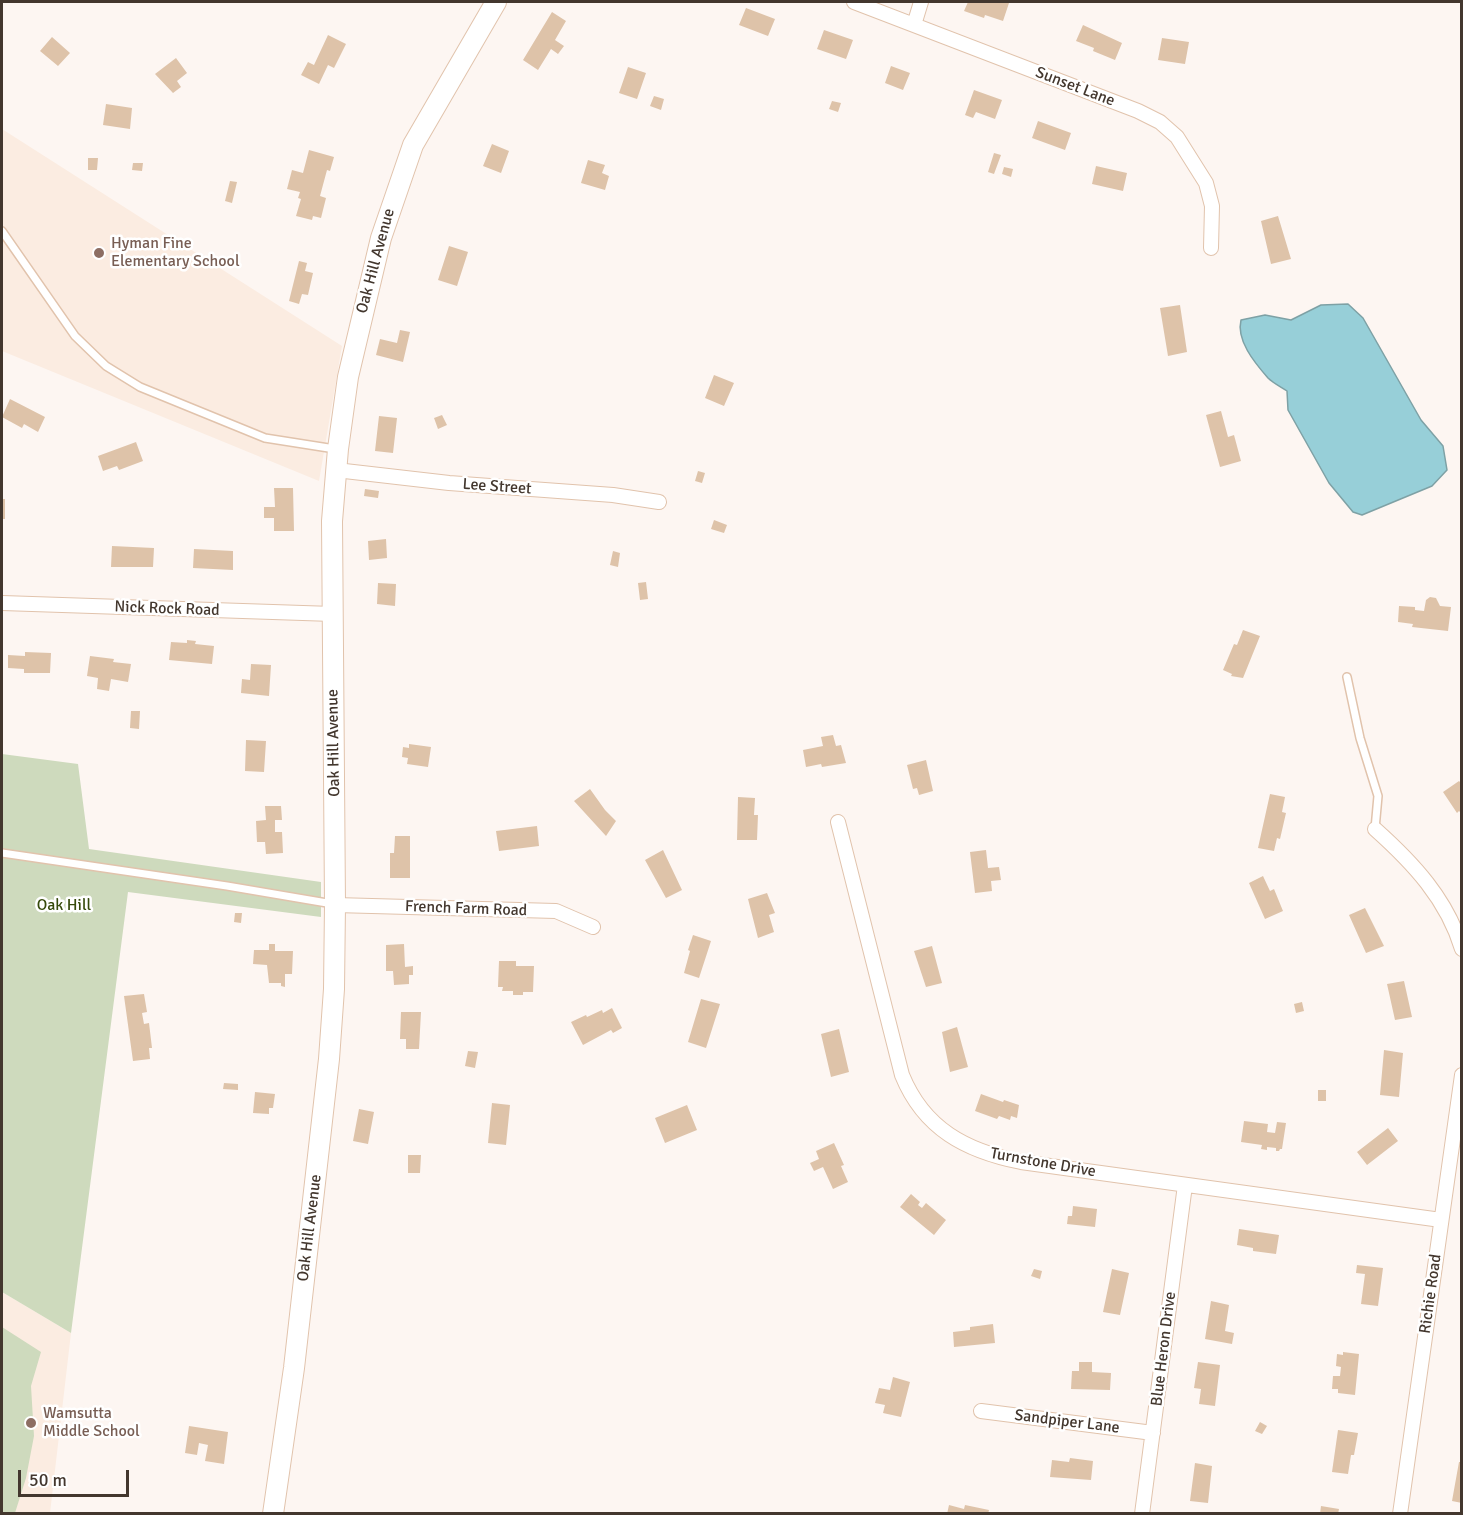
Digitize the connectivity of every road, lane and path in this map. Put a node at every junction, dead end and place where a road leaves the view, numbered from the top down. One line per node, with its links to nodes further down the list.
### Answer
1 (496, 2): 7 (main road, Oak Hill Avenue)
2 (854, 2): 4 (street, Sunset Lane)
3 (921, 2): 4 (street)
4 (914, 25): 6 (street, Sunset Lane)
5 (2, 231): 7 (lane)
6 (1211, 249)
7 (338, 450): 8 (main road, Oak Hill Avenue)
8 (336, 470): 9 (street, Lee Street); 11 (main road, Oak Hill Avenue)
9 (659, 502)
10 (2, 603): 11 (street, Nick Rock Road)
11 (333, 614): 16 (main road, Oak Hill Avenue)
12 (1347, 677): 14 (lane)
13 (838, 822): 20 (street, Turnstone Drive)
14 (1375, 829): 18 (street)
15 (2, 853): 16 (lane)
16 (335, 904): 17 (street, French Farm Road); 24 (main road, Oak Hill Avenue)
17 (593, 927)
18 (1461, 949)
19 (1461, 1075): 21 (street, Richie Road)
20 (1185, 1185): 21 (street, Turnstone Drive); 23 (street, Blue Heron Drive)
21 (1441, 1220): 26 (street, Richie Road)
22 (981, 1412): 23 (street, Sandpiper Lane)
23 (1153, 1433): 25 (street, Blue Heron Drive)
24 (273, 1514)
25 (1142, 1514)
26 (1400, 1514)

